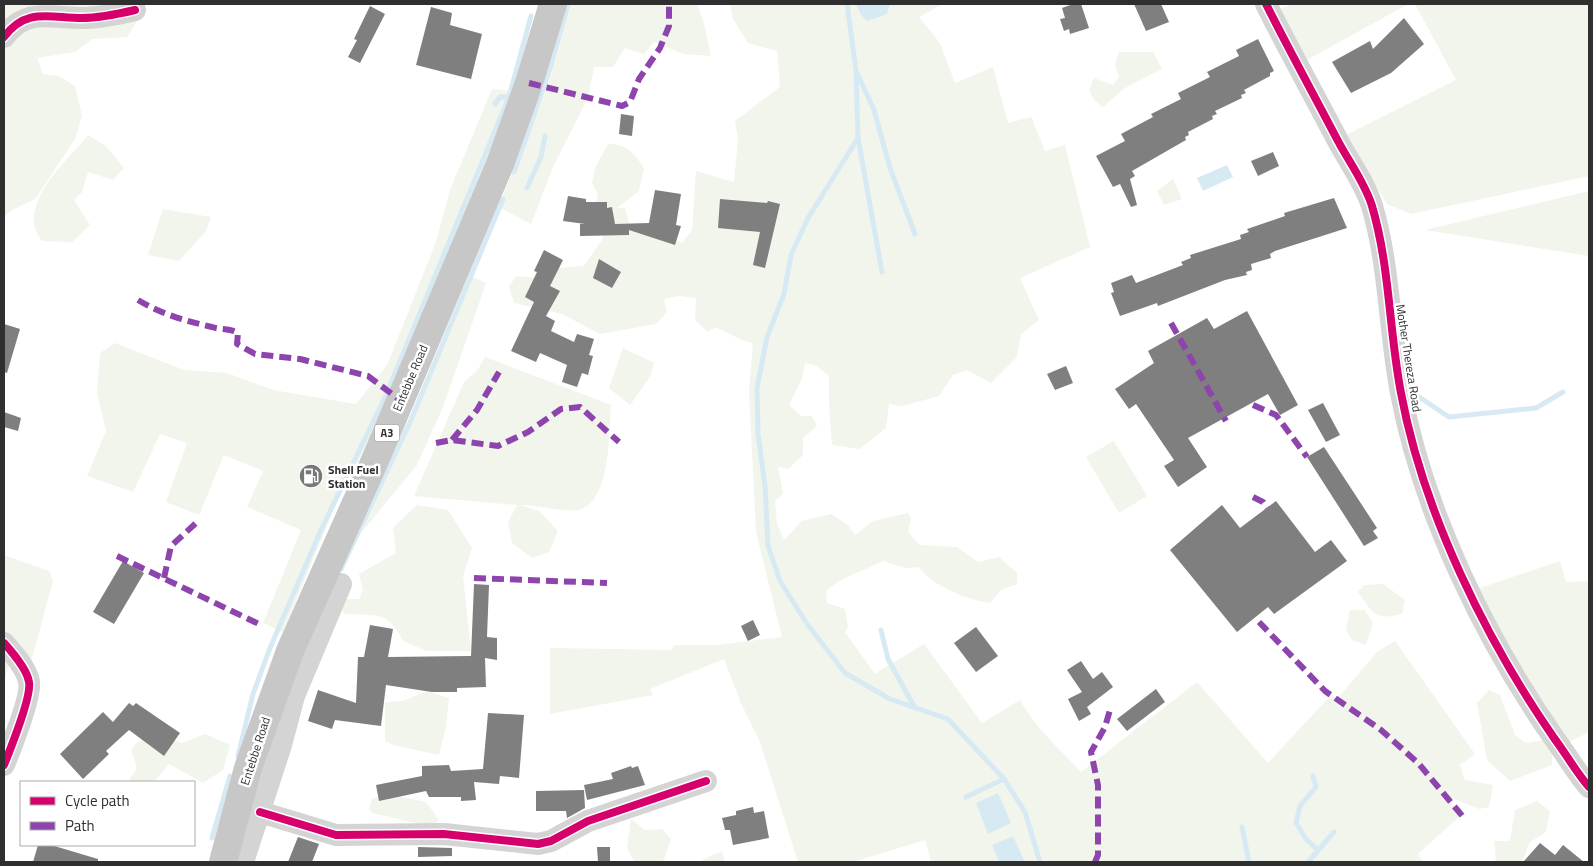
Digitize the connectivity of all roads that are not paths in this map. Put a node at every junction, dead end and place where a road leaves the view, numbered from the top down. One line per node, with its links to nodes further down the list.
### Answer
1 (553, 4): 11 (main road, Entebbe Road / A3)
2 (1266, 4): 9 (street, Mother Thereza Road)
3 (135, 10): 4 (street)
4 (4, 37)
5 (341, 584): 10 (street)
6 (4, 643): 7 (street)
7 (4, 765)
8 (706, 781): 10 (street)
9 (1589, 787)
10 (260, 812): 12 (street)
11 (223, 862)
12 (243, 862)

